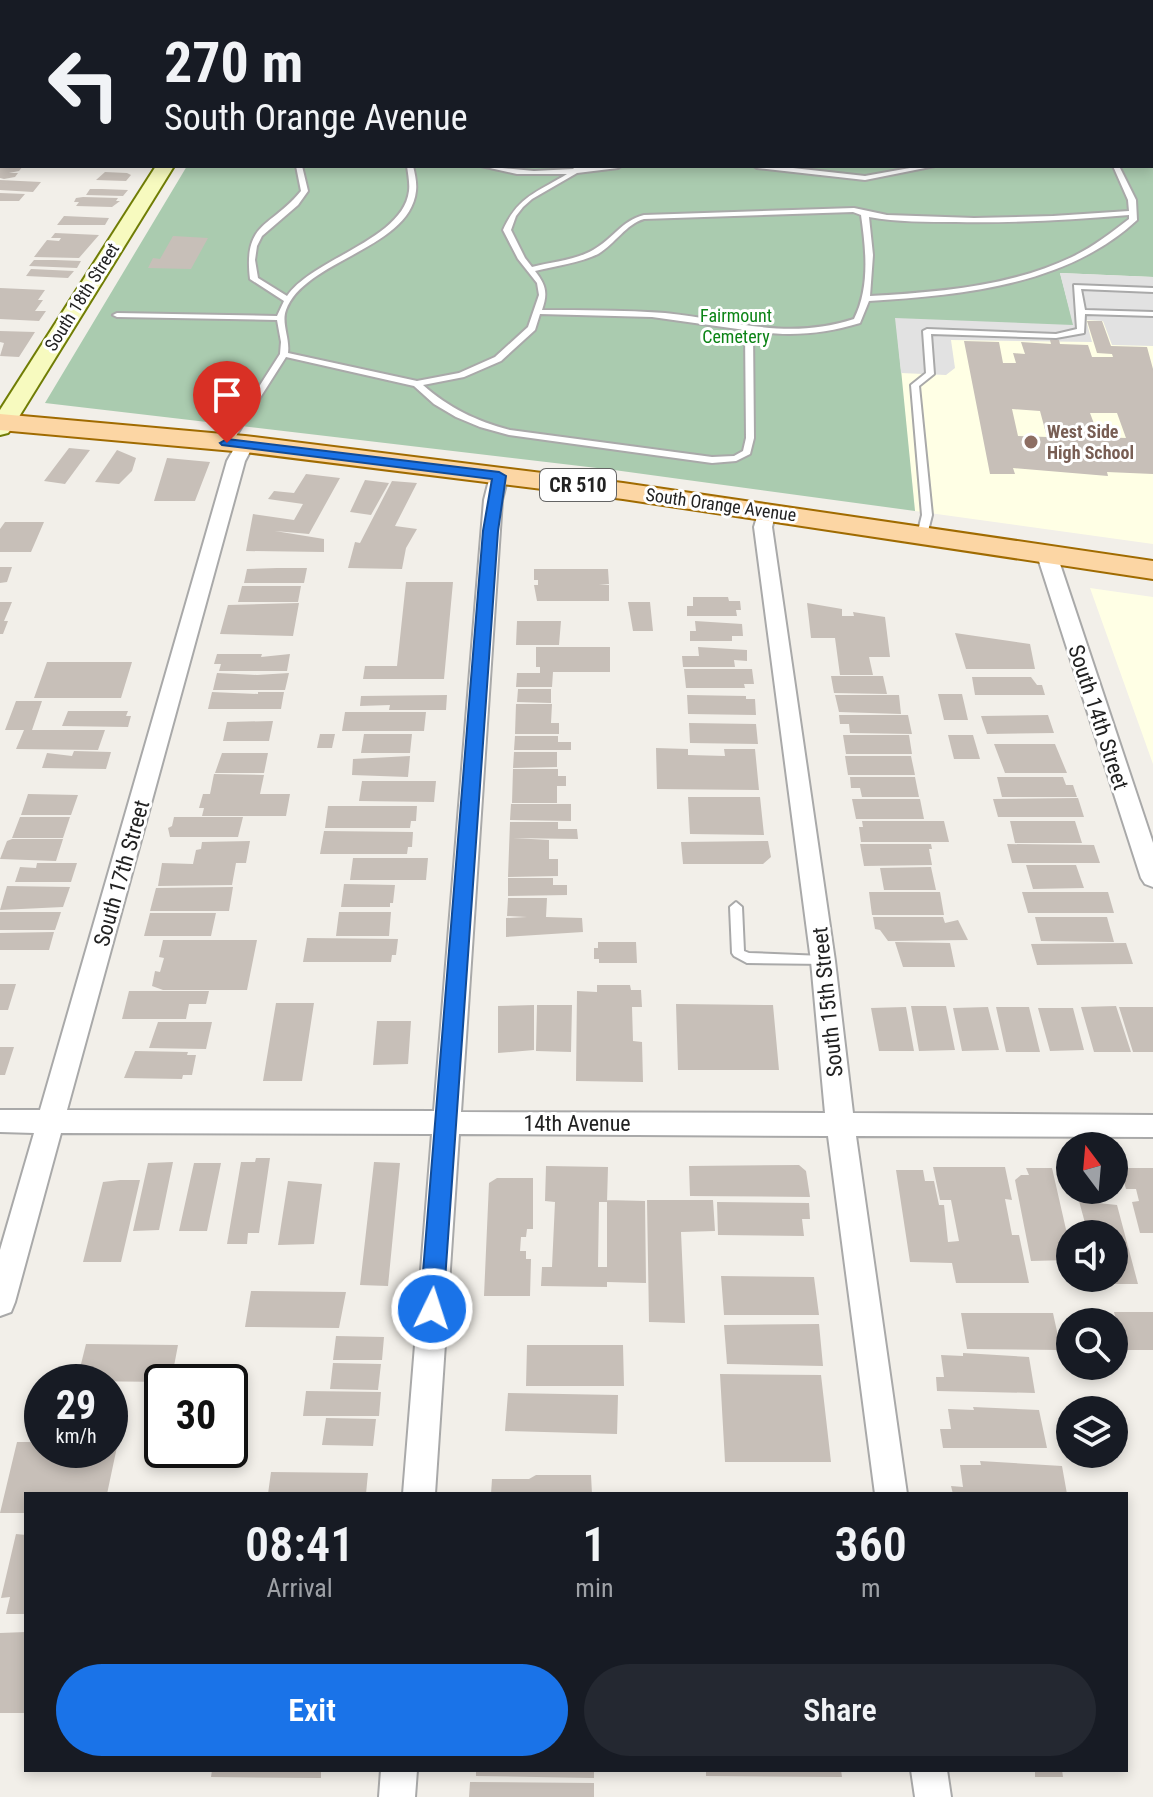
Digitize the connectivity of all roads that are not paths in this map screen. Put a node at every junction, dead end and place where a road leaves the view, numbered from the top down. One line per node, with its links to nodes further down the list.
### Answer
1 (164, 168): 25 (street, South 18th Street)
2 (299, 168): 16 (lane)
3 (410, 168): 16 (lane)
4 (496, 168): 5 (lane)
5 (578, 168): 13 (lane)
6 (774, 168): 10 (lane)
7 (837, 168): 10 (lane)
8 (919, 168): 10 (lane)
9 (1117, 168): 11 (lane)
10 (827, 174)
11 (1132, 213): 12 (lane); 15 (lane)
12 (865, 215): 13 (lane); 15 (lane)
13 (532, 269): 17 (lane)
14 (1153, 290): 18 (lane)
15 (867, 299): 22 (lane)
16 (288, 300): 21 (lane)
17 (538, 312): 22 (lane); 24 (lane)
18 (1081, 312): 19 (lane); 29 (lane)
19 (1153, 314)
20 (117, 315): 21 (lane)
21 (281, 318): 23 (lane)
22 (749, 328): 24 (lane)
23 (284, 354): 24 (lane); 26 (lane)
24 (417, 384)
25 (1, 424): 26 (main road, South Orange Avenue / CR 510)
26 (236, 444): 27 (main road, South Orange Avenue / CR 510); 36 (street, South 17th Street)
27 (499, 476): 28 (main road, South Orange Avenue / CR 510); 37 (street)
28 (767, 511): 29 (main road, South Orange Avenue / CR 510); 34 (street, South 15th Street)
29 (922, 535): 30 (main road, South Orange Avenue / CR 510)
30 (1047, 555): 31 (main road, South Orange Avenue / CR 510); 32 (street, South 14th Street)
31 (1153, 570)
32 (1153, 878)
33 (736, 907): 34 (lane)
34 (823, 961): 38 (street, South 15th Street)
35 (0, 1121): 36 (street, 14th Avenue)
36 (52, 1121): 37 (street, 14th Avenue); 40 (street, South 17th Street)
37 (445, 1123): 38 (street, 14th Avenue); 41 (street)
38 (840, 1123): 39 (street, 14th Avenue); 42 (street, South 15th Street)
39 (1153, 1126)
40 (0, 1302)
41 (419, 1492)
42 (891, 1492)
43 (399, 1772): 45 (street)
44 (929, 1772): 46 (street)
45 (397, 1797)
46 (933, 1797)

